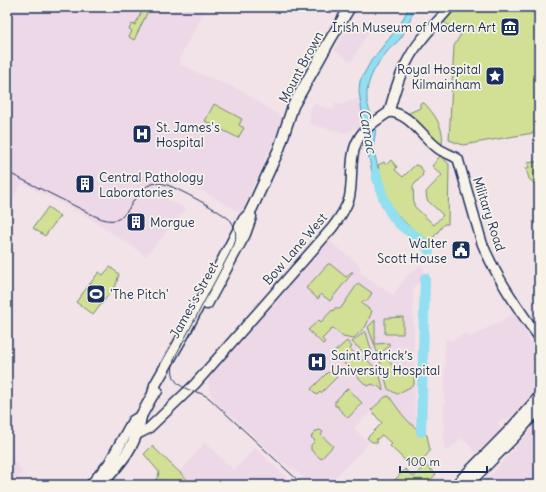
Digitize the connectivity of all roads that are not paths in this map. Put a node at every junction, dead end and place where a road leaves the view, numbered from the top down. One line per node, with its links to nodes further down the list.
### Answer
1 (350, 7): 4 (main road, Mount Brown)
2 (450, 7): 3 (street)
3 (389, 112): 5 (street, Military Road); 6 (street, Bow Lane West)
4 (290, 119): 9 (main road, James's Street)
5 (539, 337)
6 (188, 391): 9 (street, James's Street)
7 (539, 396): 12 (main road)
8 (539, 408): 13 (main road)
9 (131, 434): 10 (main road, James's Street); 11 (main road, James's Street)
10 (91, 485)
11 (101, 485)
12 (456, 485)
13 (467, 485)

